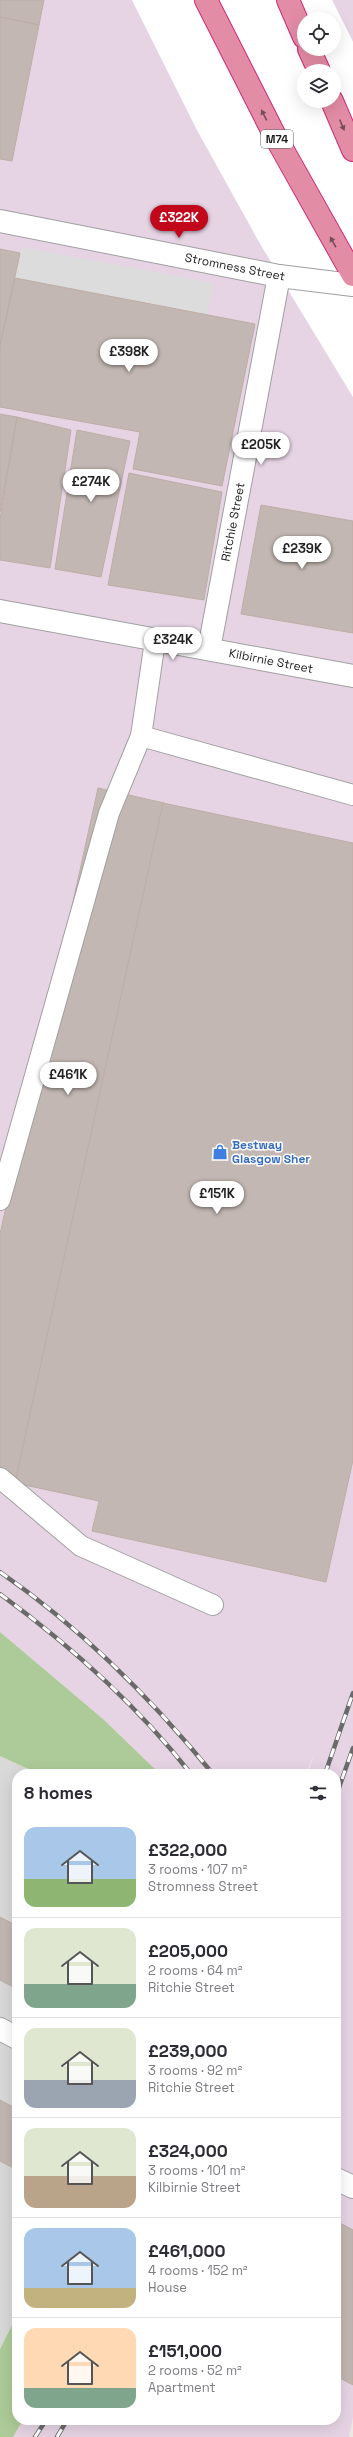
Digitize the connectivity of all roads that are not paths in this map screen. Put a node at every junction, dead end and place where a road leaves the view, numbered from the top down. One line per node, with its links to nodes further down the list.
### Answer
1 (206, 0): 7 (highway, M74, one-way to 1)
2 (288, 0): 3 (highway)
3 (297, 21)
4 (335, 108): 5 (highway, one-way to 5)
5 (353, 150)
6 (0, 221): 8 (street, Stromness Street)
7 (353, 275)
8 (279, 276): 9 (street, Stromness Street); 12 (street, Ritchie Street)
9 (353, 285)
10 (0, 611): 11 (street, Kilbirnie Street)
11 (155, 641): 12 (street, Kilbirnie Street); 14 (lane)
12 (209, 650): 13 (street, Kilbirnie Street)
13 (353, 676)
14 (141, 736): 15 (lane); 16 (lane)
15 (353, 795)
16 (0, 1200)
17 (0, 1478): 18 (lane)
18 (214, 1605)
19 (0, 2029): 20 (street)
20 (12, 2035)
21 (341, 2181): 22 (street)
22 (353, 2187)

